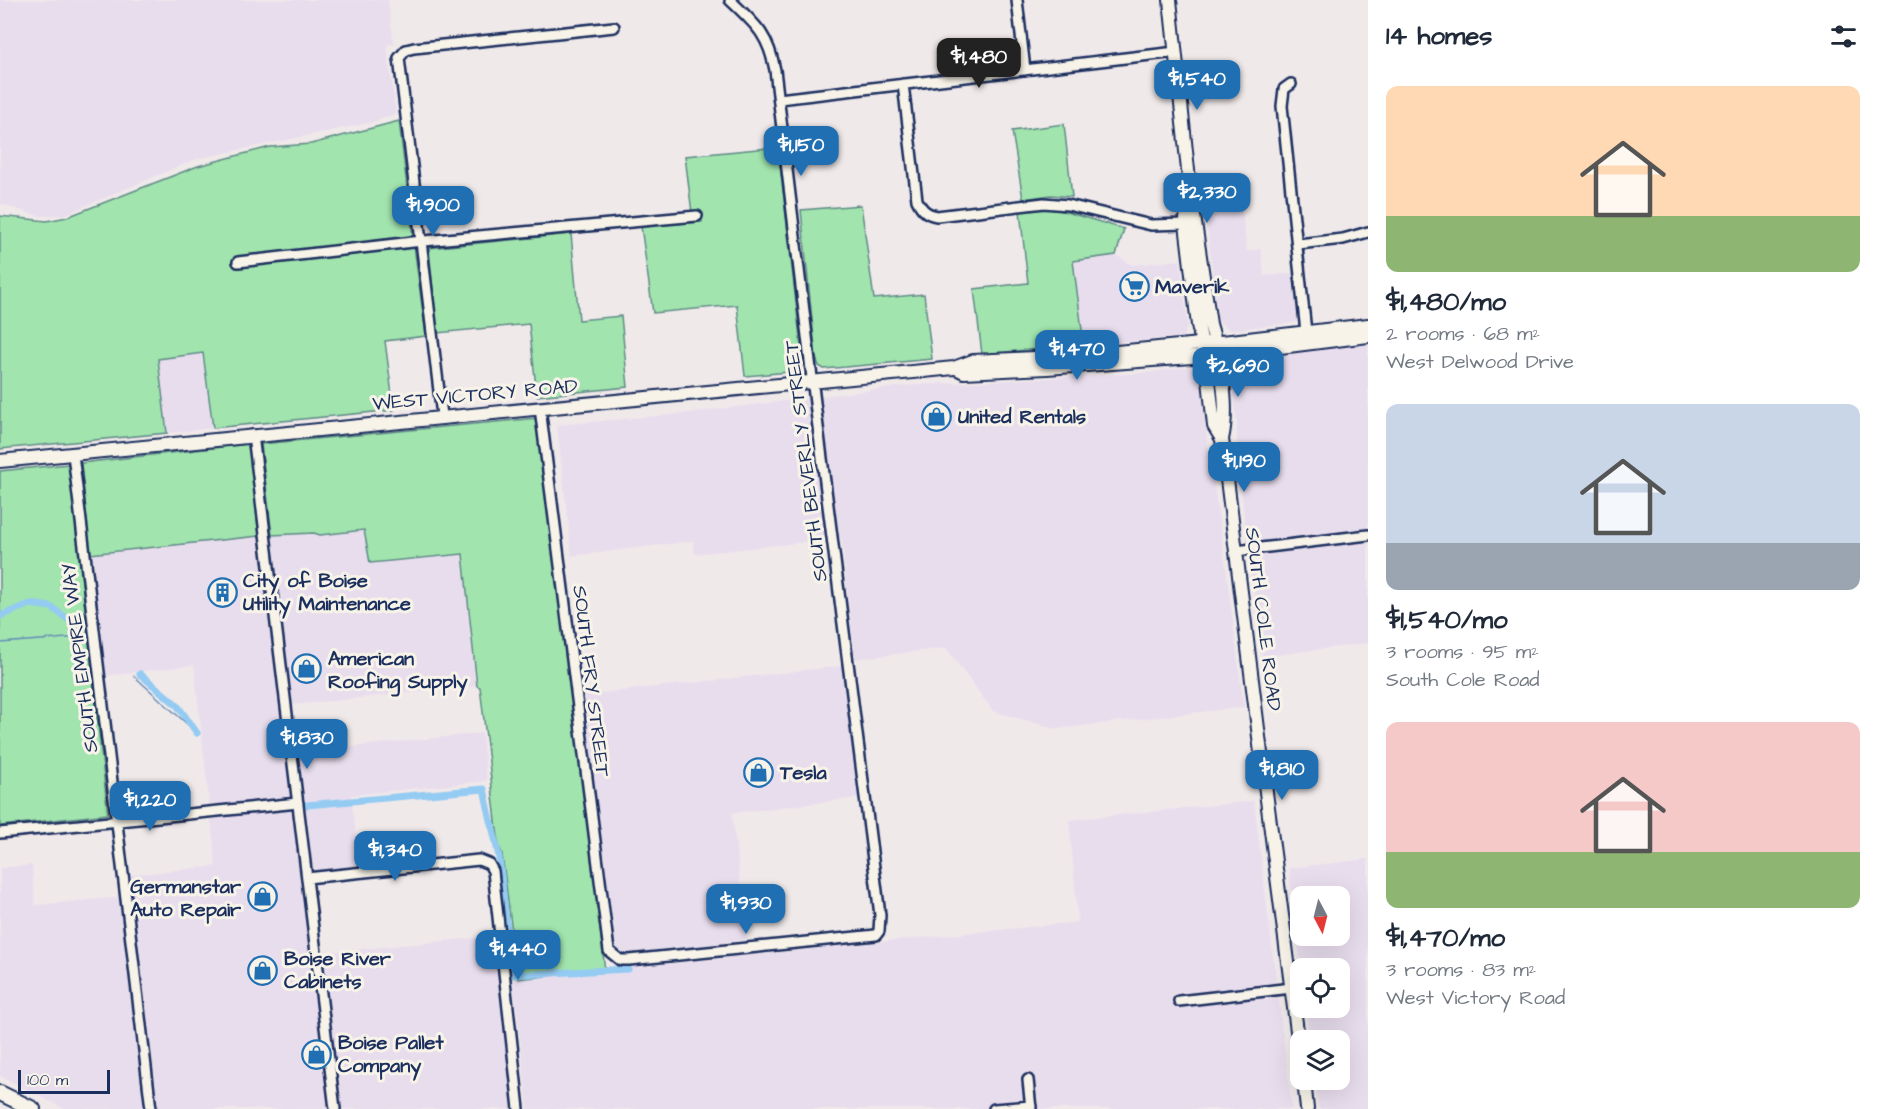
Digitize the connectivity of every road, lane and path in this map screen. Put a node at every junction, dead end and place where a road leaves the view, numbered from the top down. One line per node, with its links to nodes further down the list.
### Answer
1 (730, 0): 9 (street, SOUTH BEVERLY STREET)
2 (1017, 0): 6 (street)
3 (1170, 0): 5 (main road, SOUTH COLE ROAD)
4 (614, 27): 13 (street)
5 (1176, 52): 6 (street); 11 (main road, SOUTH COLE ROAD)
6 (1025, 70): 7 (street)
7 (903, 84): 9 (street); 11 (street)
8 (1291, 84): 14 (street)
9 (779, 99): 24 (street, SOUTH BEVERLY STREET)
10 (697, 216): 13 (street)
11 (1191, 225): 19 (main road, SOUTH COLE ROAD); 20 (main road, SOUTH COLE ROAD)
12 (1368, 232): 14 (street)
13 (420, 242): 15 (street); 26 (street)
14 (1298, 244): 17 (street)
15 (238, 262)
16 (1368, 325): 17 (main road, WEST VICTORY ROAD)
17 (1306, 332): 19 (main road, WEST VICTORY ROAD)
18 (1368, 336): 19 (main road, WEST VICTORY ROAD)
19 (1217, 348): 20 (main road, WEST VICTORY ROAD); 28 (main road, SOUTH COLE ROAD)
20 (1203, 350): 21 (main road, WEST VICTORY ROAD); 23 (main road, WEST VICTORY ROAD); 28 (main road, SOUTH COLE ROAD)
21 (1022, 359): 22 (main road, WEST VICTORY ROAD); 23 (main road, WEST VICTORY ROAD)
22 (954, 368): 23 (main road, WEST VICTORY ROAD); 24 (main road, WEST VICTORY ROAD)
23 (987, 371)
24 (814, 381): 25 (main road, WEST VICTORY ROAD); 37 (street, SOUTH BEVERLY STREET)
25 (540, 408): 26 (main road, WEST VICTORY ROAD); 37 (street, SOUTH FRY STREET)
26 (442, 417): 27 (main road, WEST VICTORY ROAD)
27 (253, 435): 29 (main road, WEST VICTORY ROAD); 33 (street)
28 (1222, 439): 32 (main road, SOUTH COLE ROAD)
29 (73, 453): 30 (main road, WEST VICTORY ROAD); 34 (street, SOUTH EMPIRE WAY)
30 (0, 461)
31 (1368, 535): 32 (street)
32 (1236, 552): 38 (main road, SOUTH COLE ROAD)
33 (298, 803): 34 (street); 36 (street)
34 (117, 821): 35 (street); 46 (street, SOUTH EMPIRE WAY)
35 (0, 833)
36 (307, 878): 47 (street); 48 (street)
37 (614, 956)
38 (1290, 972)
39 (1290, 988): 40 (street)
40 (1179, 1000)
41 (1028, 1080): 44 (street)
42 (1305, 1090): 50 (main road)
43 (0, 1093): 45 (highway)
44 (1031, 1107): 49 (street)
45 (33, 1109)
46 (151, 1109)
47 (335, 1109)
48 (519, 1109)
49 (994, 1109)
50 (1307, 1109)

